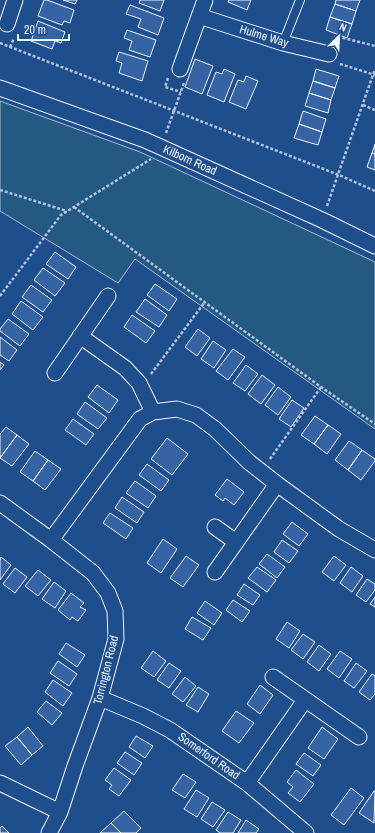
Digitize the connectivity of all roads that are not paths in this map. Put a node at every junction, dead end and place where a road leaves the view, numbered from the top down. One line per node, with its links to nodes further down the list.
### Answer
1 (14, 0): 5 (street)
2 (205, 0): 4 (street)
3 (300, 0): 6 (lane)
4 (200, 16): 6 (street, Hulme Way); 8 (street)
5 (7, 24)
6 (283, 43): 7 (street, Hulme Way)
7 (329, 54)
8 (180, 69)
9 (0, 88): 10 (street, Kilborn Road)
10 (375, 246)
11 (108, 296): 12 (street)
12 (80, 336): 13 (street); 14 (street)
13 (55, 373)
14 (153, 412): 15 (street); 18 (street)
15 (277, 484): 19 (street); 20 (street)
16 (0, 503): 18 (street, Torrington Road)
17 (216, 527): 19 (street)
18 (51, 540): 23 (street, Torrington Road)
19 (236, 542): 21 (street)
20 (375, 550)
21 (215, 572)
22 (273, 677): 24 (street)
23 (100, 698): 27 (street, Somerford Road); 28 (street, Torrington Road)
24 (305, 700): 25 (street); 27 (street)
25 (359, 737)
26 (0, 783): 28 (street)
27 (247, 783): 30 (street, Somerford Road)
28 (60, 812): 29 (street, Torrington Road)
29 (49, 833)
30 (306, 833)

